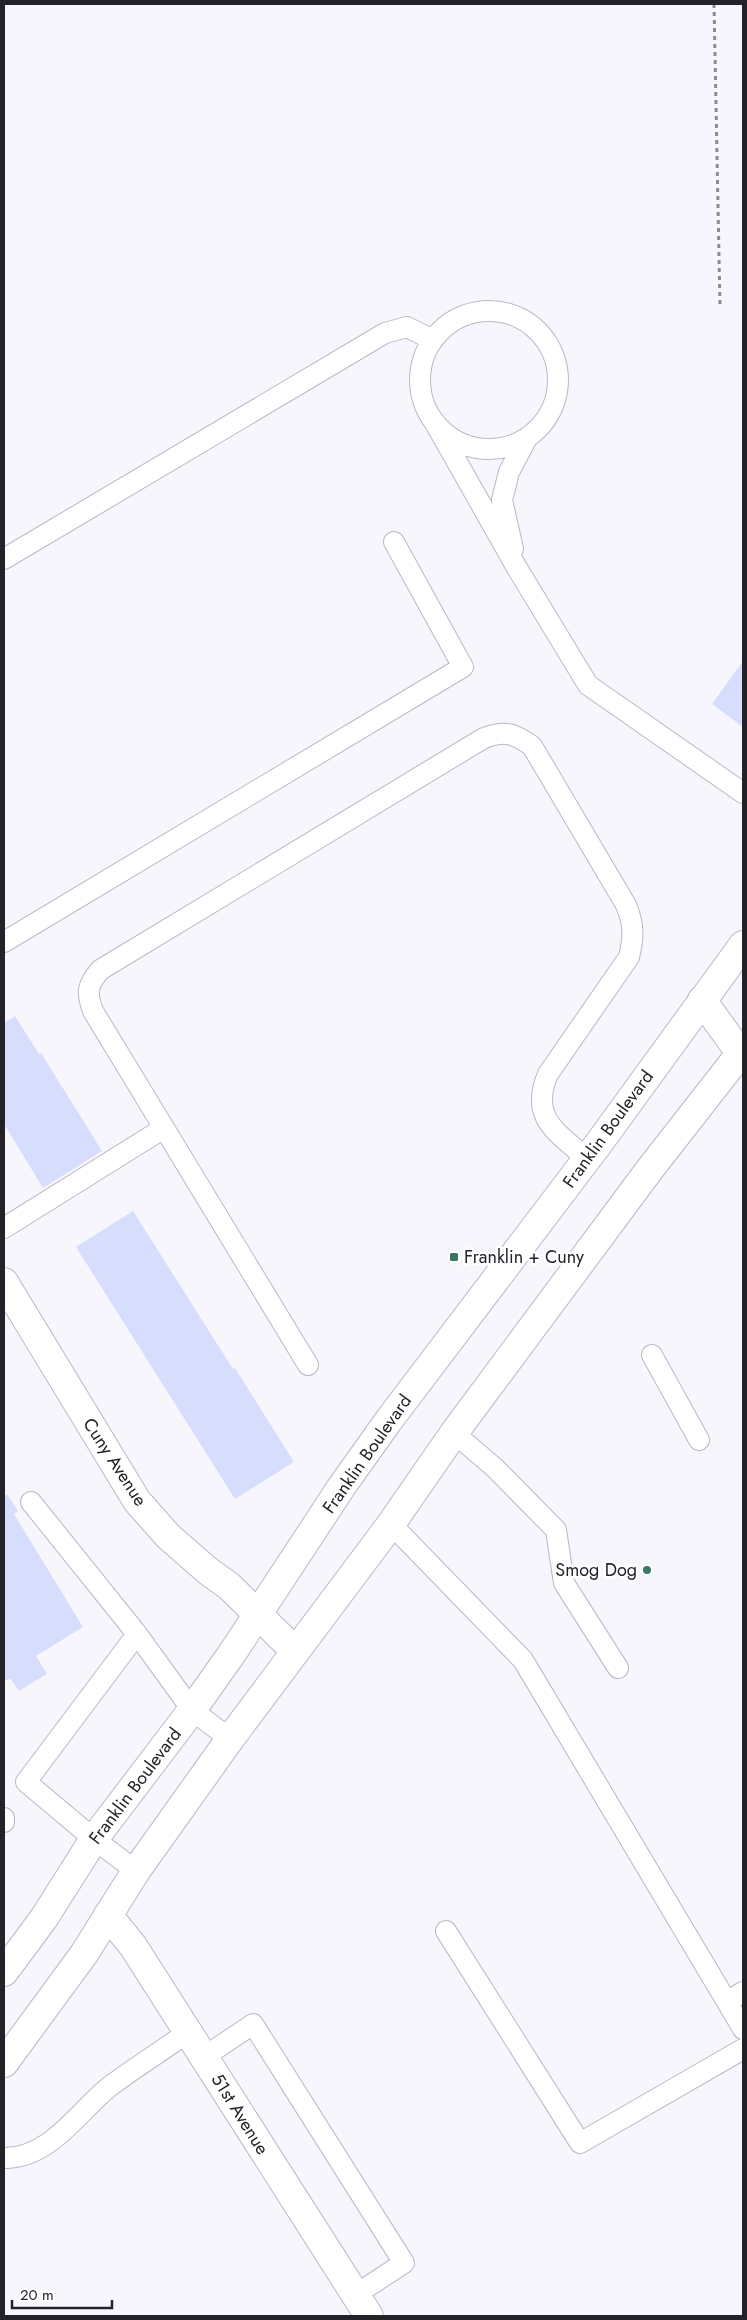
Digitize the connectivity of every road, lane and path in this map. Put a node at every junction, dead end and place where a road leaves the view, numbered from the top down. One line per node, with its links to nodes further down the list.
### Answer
1 (714, 4): 2 (path)
2 (720, 308)
3 (434, 340): 4 (lane); 5 (lane); 7 (lane)
4 (435, 423): 5 (lane); 8 (lane)
5 (527, 438): 8 (lane)
6 (394, 542): 10 (lane)
7 (4, 558)
8 (517, 568): 9 (lane)
9 (743, 793)
10 (4, 942)
11 (743, 945): 12 (main road, Franklin Boulevard)
12 (702, 1000): 13 (main road); 15 (main road, Franklin Boulevard)
13 (742, 1054): 20 (main road)
14 (164, 1128): 15 (lane); 16 (lane); 19 (lane)
15 (586, 1159): 24 (main road, Franklin Boulevard)
16 (4, 1228)
17 (4, 1282): 24 (main road, Cuny Avenue)
18 (652, 1354): 21 (lane)
19 (308, 1365)
20 (454, 1434): 23 (main road); 27 (lane)
21 (699, 1440)
22 (31, 1502): 25 (lane)
23 (390, 1524): 26 (main road); 37 (lane)
24 (259, 1614): 26 (main road, Cuny Avenue); 28 (main road, Franklin Boulevard)
25 (136, 1634): 28 (lane); 32 (lane)
26 (295, 1651): 29 (main road)
27 (618, 1668)
28 (192, 1710): 29 (lane); 32 (main road, Franklin Boulevard)
29 (230, 1739): 33 (main road)
30 (4, 1818): 31 (lane)
31 (4, 1822)
32 (94, 1839): 33 (lane); 36 (main road, Franklin Boulevard)
33 (136, 1872): 34 (main road)
34 (108, 1915): 39 (main road, 51st Avenue); 42 (main road)
35 (446, 1931): 40 (lane)
36 (4, 1972)
37 (736, 1996): 38 (lane)
38 (743, 2029)
39 (188, 2032): 41 (main road, 51st Avenue); 43 (lane)
40 (743, 2049)
41 (204, 2057): 44 (main road, 51st Avenue); 44 (lane)
42 (4, 2063)
43 (4, 2158)
44 (362, 2306)

